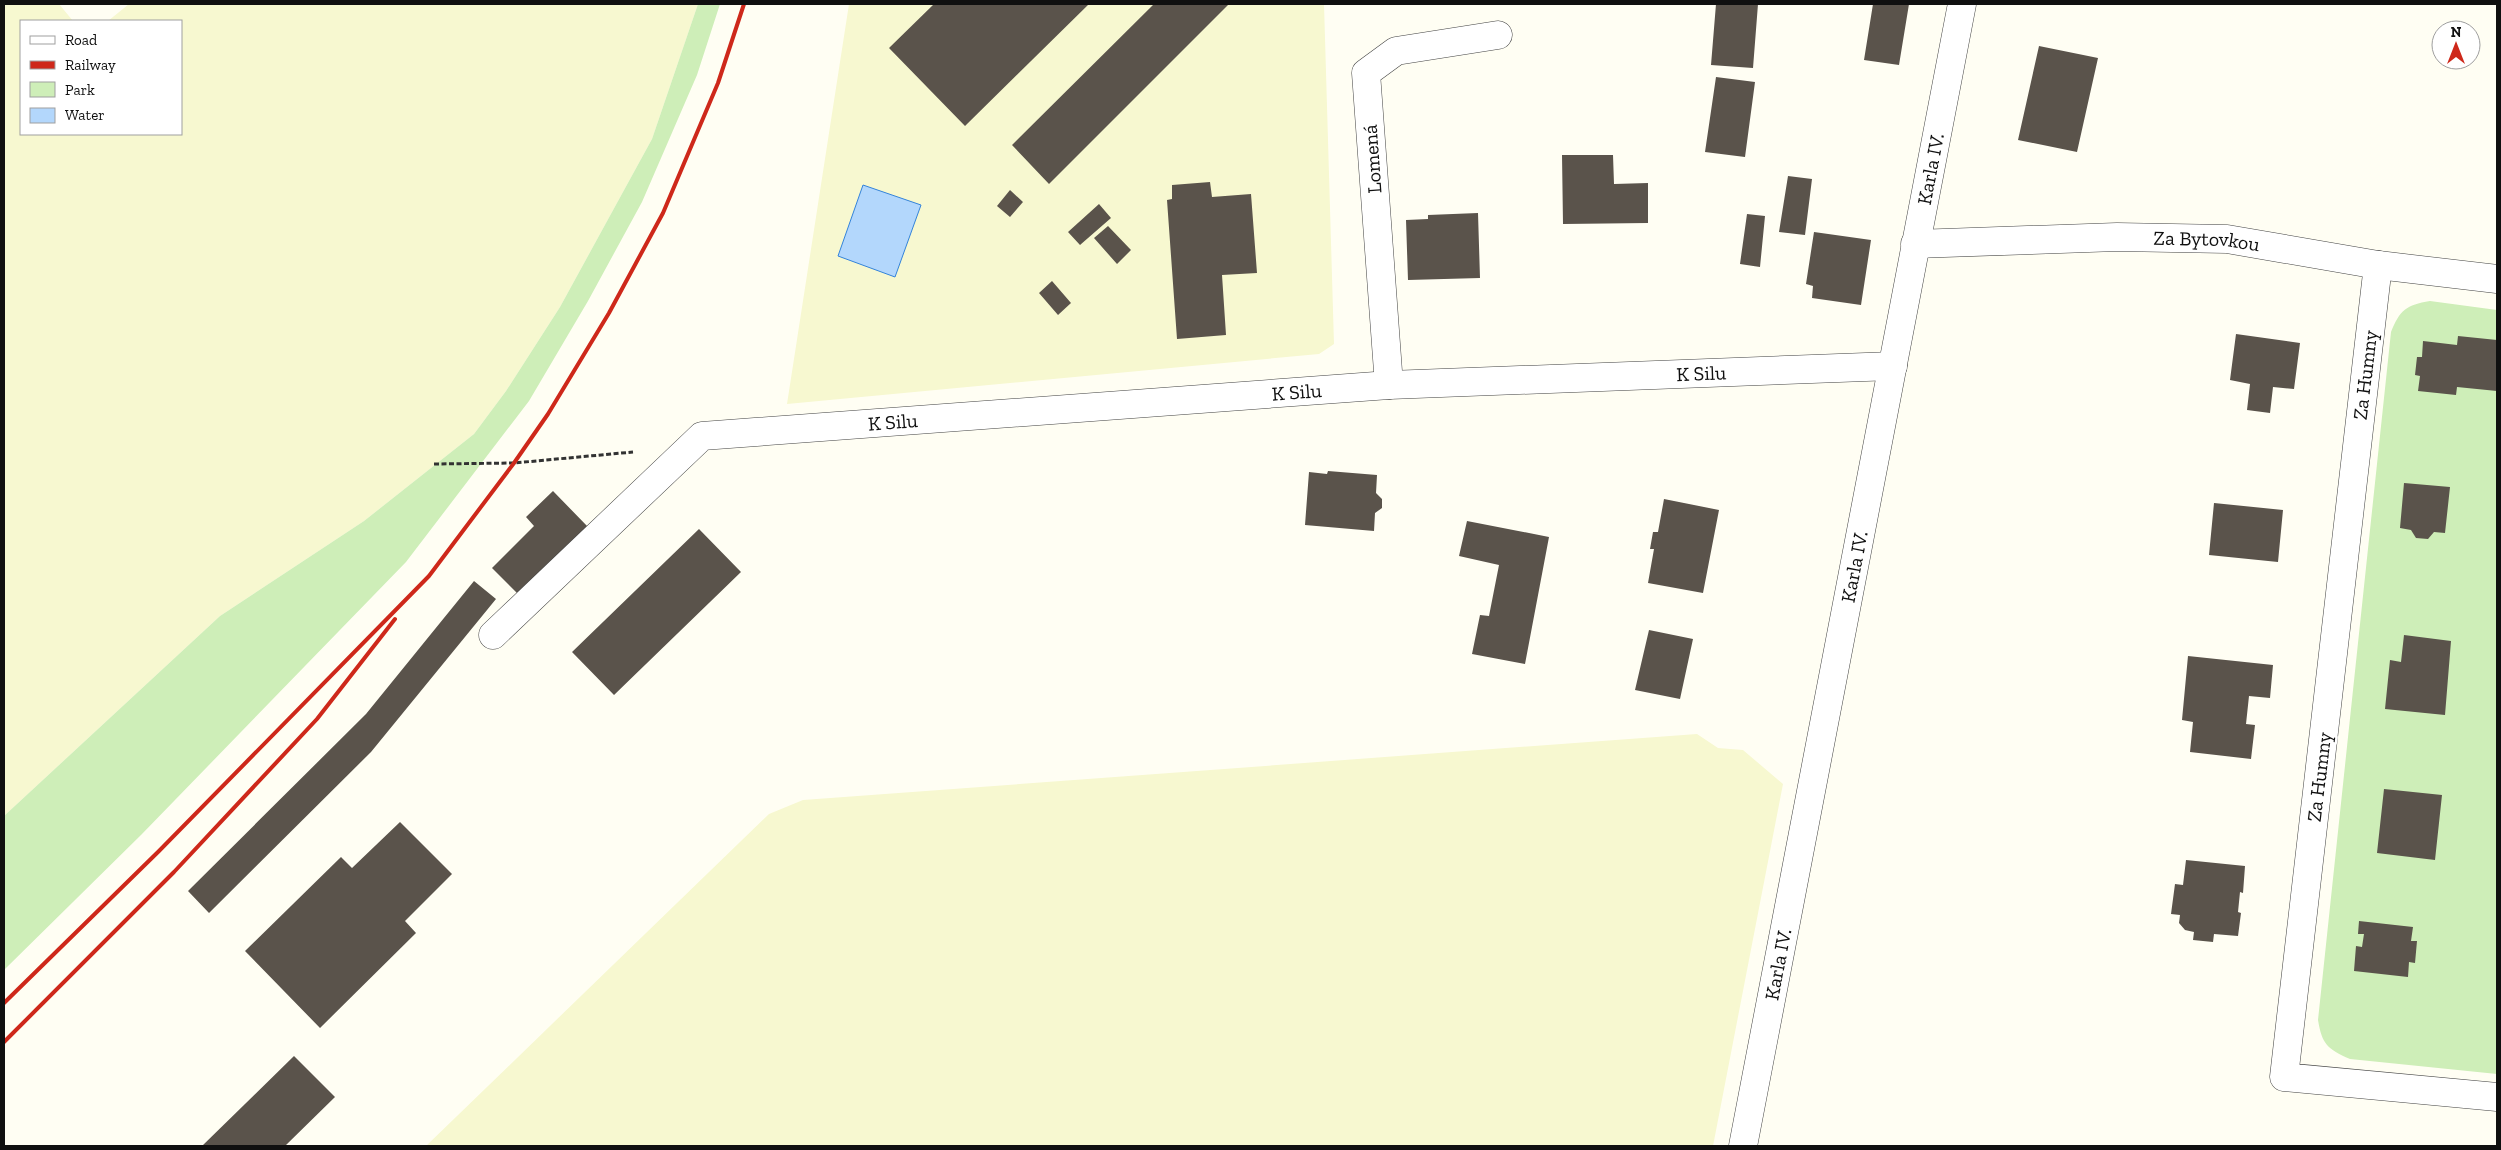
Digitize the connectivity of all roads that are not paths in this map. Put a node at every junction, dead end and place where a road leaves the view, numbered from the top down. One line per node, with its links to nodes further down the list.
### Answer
1 (1962, 4): 3 (street, Karla IV.)
2 (1498, 34): 7 (street, Lomená)
3 (1915, 244): 4 (street, Za Bytovkou); 6 (street, Karla IV.)
4 (2378, 265): 5 (street, Za Bytovkou); 9 (street, Za Humny)
5 (2497, 279)
6 (1893, 366): 7 (street, K Silu); 10 (street, Karla IV.)
7 (1389, 385): 8 (street, K Silu)
8 (493, 635)
9 (2497, 1097)
10 (1745, 1138)

